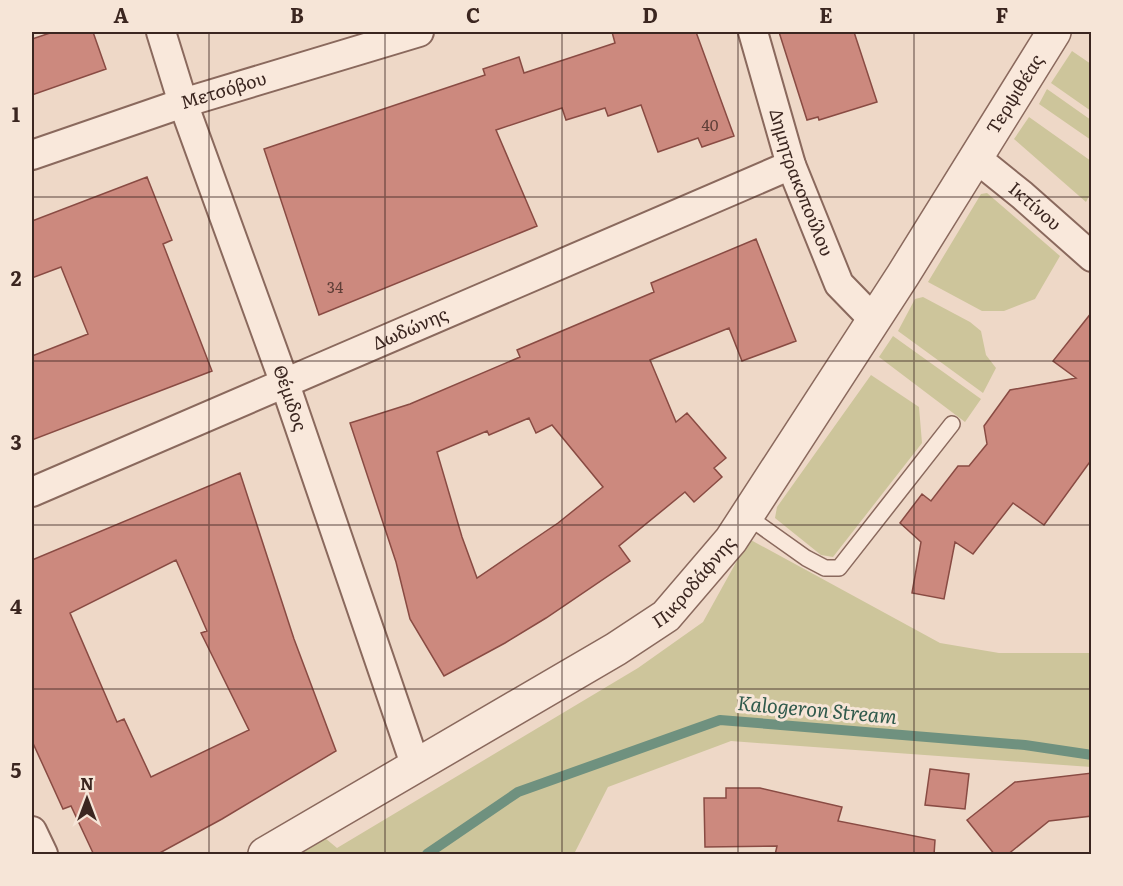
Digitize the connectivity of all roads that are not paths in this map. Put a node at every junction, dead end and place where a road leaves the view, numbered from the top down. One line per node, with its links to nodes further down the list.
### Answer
1 (161, 32): 5 (street, Θέμιδος)
2 (419, 32): 5 (street, Μετσόβου)
3 (753, 32): 8 (street, Δημητρακοπούλου)
4 (1054, 32): 7 (street, Τερψιθέας)
5 (183, 104): 6 (street, Μετσόβου); 11 (street, Θέμιδος)
6 (32, 155)
7 (976, 158): 9 (street, Ικτίνου); 10 (street, Πικροδάφνης)
8 (791, 165): 10 (street, Δημητρακοπούλου); 11 (street, Δωδώνης)
9 (1092, 257)
10 (874, 320): 14 (street, Πικροδάφνης)
11 (285, 384): 13 (street, Δωδώνης); 15 (street, Θέμιδος)
12 (952, 424): 14 (lane)
13 (32, 492)
14 (747, 516): 15 (street, Πικροδάφνης)
15 (416, 767): 18 (street, Πικροδάφνης)
16 (32, 831): 17 (street)
17 (43, 855)
18 (265, 855)

